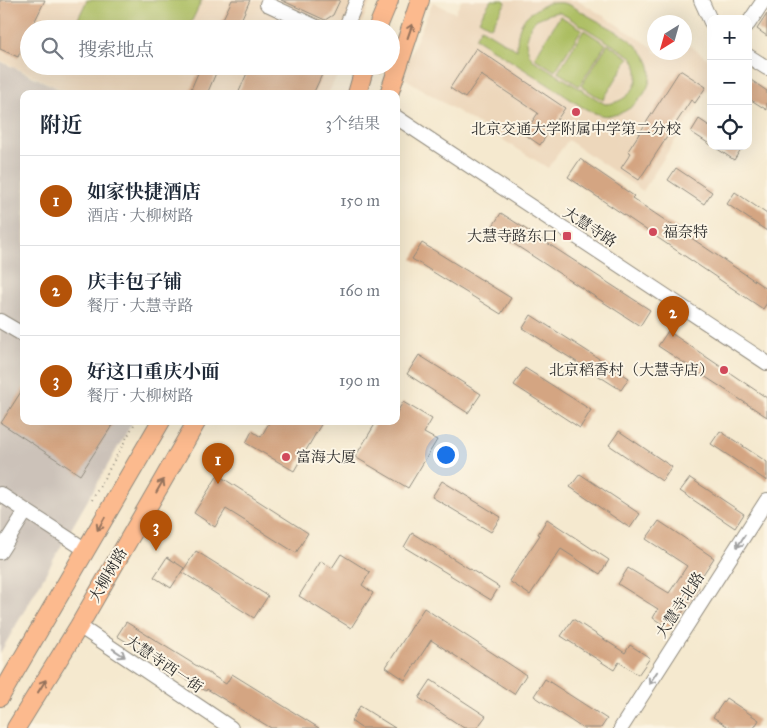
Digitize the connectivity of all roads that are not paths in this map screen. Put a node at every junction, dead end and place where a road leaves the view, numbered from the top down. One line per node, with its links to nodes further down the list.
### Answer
1 (357, 0): 10 (street)
2 (389, 0): 11 (main road)
3 (420, 0): 13 (main road, one-way to 3)
4 (701, 0): 7 (street)
5 (764, 0): 8 (street)
6 (266, 4): 9 (street)
7 (708, 15)
8 (752, 18)
9 (301, 20)
10 (348, 20)
11 (381, 20)
12 (752, 59): 14 (street)
13 (400, 61)
14 (767, 68)
15 (362, 75): 17 (main road)
16 (395, 75): 18 (main road, one-way to 16)
17 (358, 90)
18 (390, 90)
19 (400, 120): 22 (street, 大慧寺路)
20 (0, 321): 21 (street)
21 (20, 333)
22 (767, 363)
23 (159, 425): 28 (main road, one-way to 28)
24 (195, 425): 30 (main road, 大柳树路, one-way to 24)
25 (0, 494): 27 (street)
26 (767, 500): 34 (street, 大慧寺北路, one-way to 34)
27 (26, 511): 28 (street); 29 (street)
28 (86, 550): 31 (main road)
29 (0, 552)
30 (79, 626): 32 (main road, 大柳树路, one-way to 30); 33 (street, 大慧寺西一街, one-way to 33)
31 (0, 698)
32 (16, 728)
33 (231, 728)
34 (621, 728)

